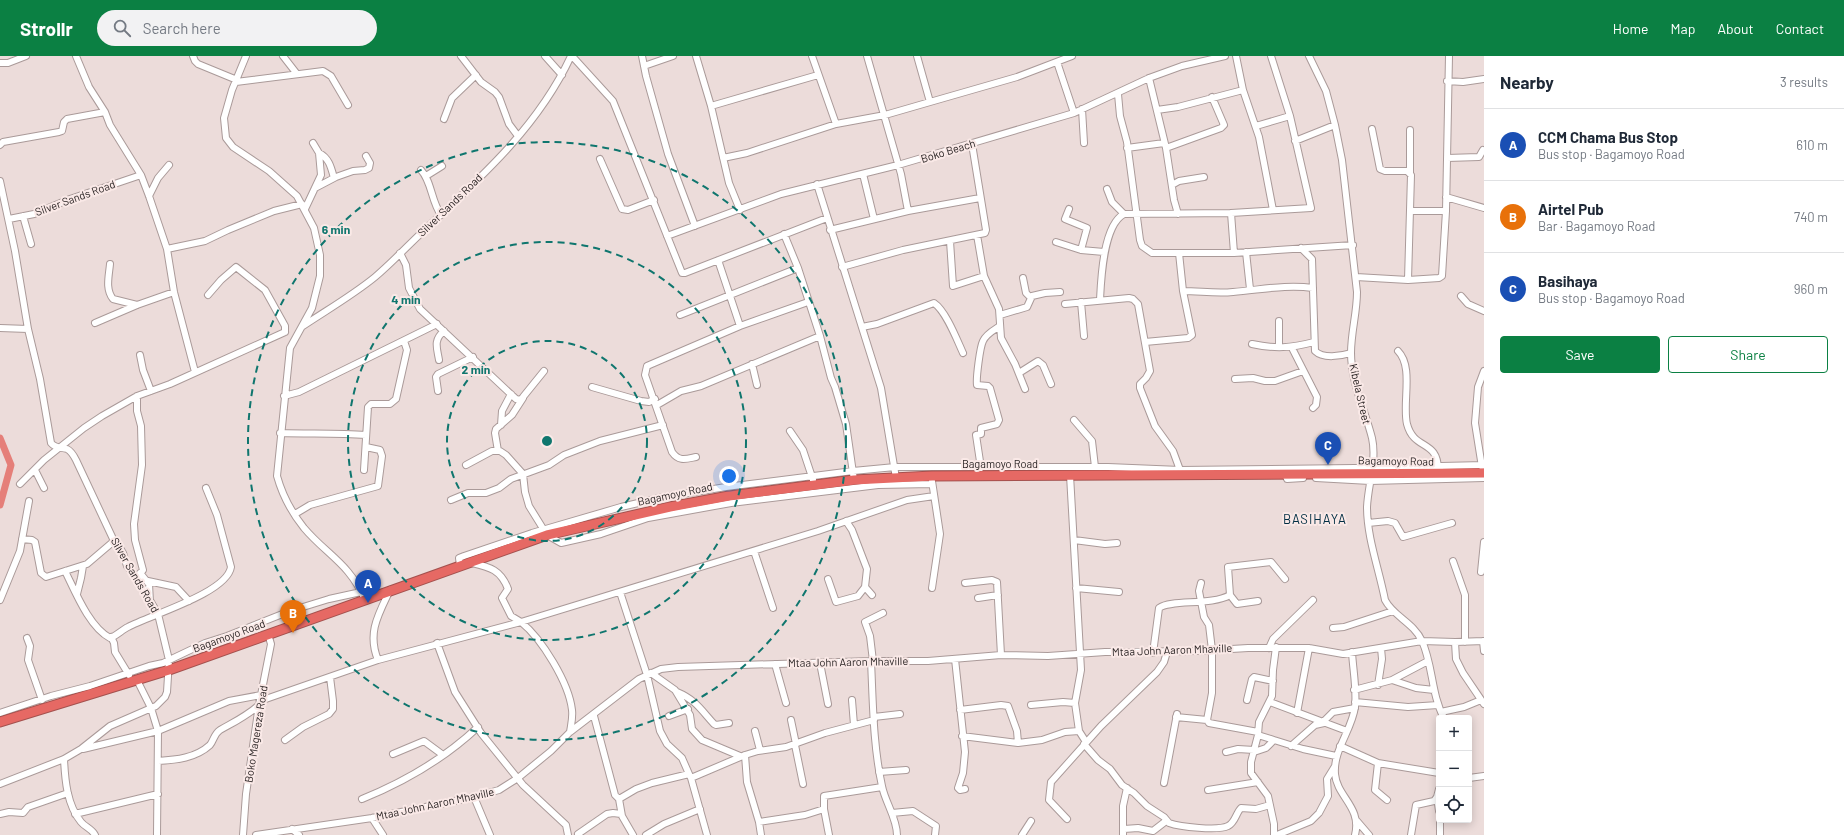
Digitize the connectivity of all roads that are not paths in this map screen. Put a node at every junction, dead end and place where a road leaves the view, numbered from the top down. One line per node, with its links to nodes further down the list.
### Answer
1 (26, 56): 24 (street)
2 (76, 56): 42 (street)
3 (193, 56): 32 (street)
4 (246, 56): 32 (street)
5 (282, 56): 26 (street)
6 (461, 56): 27 (street)
7 (545, 56): 28 (street)
8 (572, 56): 28 (street, Silver Sands Road); 84 (street)
9 (642, 56): 25 (street)
10 (673, 56): 25 (street)
11 (696, 56): 39 (street)
12 (812, 56): 29 (street)
13 (867, 56): 44 (street)
14 (917, 56): 37 (street)
15 (1072, 56): 23 (street)
16 (1225, 56): 22 (street, Boko Beach)
17 (1236, 56): 34 (street)
18 (1271, 56): 45 (street)
19 (1318, 56): 21 (street)
20 (1448, 57): 33 (street)
21 (1310, 58): 48 (street, Kibela Street)
22 (1199, 59): 30 (street, Boko Beach)
23 (1057, 62): 37 (street); 43 (street)
24 (0, 63)
25 (644, 66): 102 (street)
26 (297, 74): 32 (street); 38 (street)
27 (476, 75): 46 (street); 52 (street)
28 (562, 75): 52 (street, Silver Sands Road)
29 (818, 75): 39 (street); 47 (street)
30 (1149, 78): 35 (street, Boko Beach); 41 (street)
31 (1484, 79): 33 (street)
32 (237, 81): 85 (street)
33 (1447, 81): 64 (street)
34 (1243, 90): 36 (street); 49 (street)
35 (1118, 94): 40 (street, Boko Beach); 59 (street)
36 (1212, 97): 41 (street); 58 (street)
37 (930, 102): 44 (street)
38 (348, 105)
39 (711, 106): 63 (street)
40 (1082, 109): 43 (street, Boko Beach); 55 (street)
41 (1157, 110): 58 (street)
42 (105, 112): 57 (street); 72 (street)
43 (1074, 113): 56 (street, Boko Beach)
44 (885, 115): 47 (street); 67 (street)
45 (1290, 116): 49 (street); 53 (street)
46 (444, 118)
47 (836, 124): 63 (street)
48 (1335, 125): 53 (street); 110 (street, Kibela Street)
49 (1256, 126): 89 (street)
50 (1372, 129): 70 (street)
51 (1410, 130): 70 (street)
52 (518, 136): 97 (street, Silver Sands Road)
53 (1295, 141): 89 (street)
54 (313, 143): 61 (street)
55 (1084, 143)
56 (972, 144): 67 (street, Boko Beach); 83 (street)
57 (0, 145)
58 (1165, 146): 59 (street); 78 (street)
59 (1127, 148): 93 (street)
60 (1483, 150): 64 (street)
61 (319, 153): 75 (street); 79 (street)
62 (366, 156): 75 (street)
63 (723, 158): 88 (street)
64 (1447, 158): 82 (street)
65 (600, 159): 84 (street)
66 (169, 165): 81 (street)
67 (898, 165): 71 (street, Boko Beach); 90 (street)
68 (442, 166): 73 (street)
69 (421, 170): 73 (street)
70 (1410, 173): 91 (street)
71 (863, 174): 77 (street, Boko Beach); 101 (street)
72 (141, 175): 81 (street); 98 (street, Silver Sands Road)
73 (426, 176): 97 (street)
74 (1204, 177): 78 (street)
75 (334, 178): 79 (street)
76 (0, 181): 100 (street, Silver Sands Road)
77 (817, 184): 88 (street, Boko Beach); 99 (street)
78 (1172, 185): 96 (street)
79 (315, 188): 85 (street)
80 (1107, 189): 95 (street)
81 (149, 196): 112 (street)
82 (1446, 197): 86 (street); 92 (street)
83 (980, 198): 90 (street); 105 (street)
84 (654, 200): 106 (street)
85 (303, 207): 112 (street); 151 (street)
86 (1484, 208)
87 (1069, 209): 114 (street)
88 (740, 210): 102 (street, Boko Beach)
89 (1273, 210): 94 (street)
90 (908, 211): 101 (street)
91 (1410, 211): 92 (street); 128 (street)
92 (1446, 211): 128 (street)
93 (1136, 213): 95 (street); 96 (street); 118 (street)
94 (1231, 213): 96 (street); 119 (street)
95 (1124, 214): 115 (street)
96 (1178, 214)
97 (441, 215): 117 (street, Silver Sands Road)
98 (23, 216): 100 (street, Silver Sands Road); 109 (street)
99 (827, 218): 103 (street); 104 (street)
100 (9, 219): 154 (street, Silver Sands Road)
101 (874, 219): 103 (street)
102 (695, 226): 106 (street, Boko Beach)
103 (830, 230): 123 (street)
104 (784, 234): 121 (street); 124 (street)
105 (977, 235): 107 (street); 125 (street)
106 (667, 236): 121 (street)
107 (950, 241): 123 (street); 125 (street)
108 (1056, 242): 114 (street)
109 (31, 244)
110 (1353, 245): 113 (street); 126 (street, Kibela Street)
111 (1301, 248): 113 (street); 116 (street); 120 (street)
112 (167, 249): 132 (street)
113 (1320, 249): 120 (street)
114 (1081, 250): 115 (street)
115 (1104, 252): 138 (street)
116 (1246, 252): 119 (street); 130 (street)
117 (400, 253): 148 (street); 151 (street, Silver Sands Road)
118 (1179, 253): 119 (street); 131 (street)
119 (1234, 253)
120 (1312, 259): 129 (street)
121 (718, 260): 135 (street)
122 (110, 264): 142 (street)
123 (842, 267): 152 (street)
124 (798, 268): 135 (street); 139 (street)
125 (984, 276): 145 (street)
126 (1356, 276): 128 (street); 168 (street, Kibela Street)
127 (1023, 278): 137 (street)
128 (1408, 280)
129 (1313, 288): 130 (street); 162 (street)
130 (1250, 289): 131 (street)
131 (1183, 291): 161 (street)
132 (174, 292): 142 (street); 176 (street)
133 (1060, 292): 137 (street)
134 (208, 295): 156 (street)
135 (731, 296): 144 (street); 149 (street)
136 (1460, 296): 143 (street)
137 (1031, 298): 145 (street)
138 (1100, 300): 140 (street); 161 (street)
139 (808, 302): 149 (street); 157 (street)
140 (1082, 302): 141 (street); 158 (street)
141 (1065, 304)
142 (136, 305): 147 (street)
143 (1484, 311)
144 (680, 315)
145 (1000, 315): 150 (street)
146 (1279, 321): 164 (street)
147 (95, 323)
148 (437, 324): 155 (street); 160 (street)
149 (740, 326): 189 (street)
150 (1000, 326): 177 (street); 206 (street)
151 (302, 327): 159 (street)
152 (862, 327): 167 (street); 204 (street)
153 (0, 328): 154 (street)
154 (28, 329): 200 (street, Silver Sands Road)
155 (444, 331): 170 (street); 171 (street)
156 (285, 332): 159 (street); 176 (street)
157 (820, 336): 172 (street); 215 (street)
158 (1084, 336)
159 (295, 337): 187 (street)
160 (404, 341): 187 (street); 198 (street)
161 (1145, 342): 209 (street)
162 (1314, 342): 165 (street); 168 (street)
163 (1252, 344): 164 (street)
164 (1279, 347): 165 (street)
165 (1292, 348): 174 (street)
166 (1398, 351): 210 (street)
167 (963, 353)
168 (1351, 353): 212 (street, Kibela Street)
169 (140, 355): 183 (street)
170 (472, 358): 184 (street); 185 (street)
171 (439, 360)
172 (752, 364): 180 (street); 189 (street)
173 (544, 370): 188 (street)
174 (1303, 371): 178 (street); 192 (street)
175 (1484, 371): 211 (street)
176 (195, 372): 183 (street)
177 (1019, 373): 179 (street); 182 (street)
178 (1234, 379)
179 (1051, 384)
180 (757, 385)
181 (592, 387): 189 (street)
182 (1025, 389)
183 (151, 391): 186 (street)
184 (438, 391)
185 (511, 394): 188 (street); 194 (street)
186 (137, 396): 190 (street); 191 (street)
187 (284, 396): 197 (street)
188 (523, 397): 194 (street)
189 (656, 402): 195 (street)
190 (125, 404): 191 (street); 200 (street)
191 (136, 408): 243 (street)
192 (1313, 408)
193 (1074, 420): 205 (street)
194 (501, 425): 201 (street)
195 (663, 426): 202 (street); 213 (street)
196 (790, 431): 217 (street)
197 (280, 433): 198 (street); 226 (street)
198 (366, 435): 199 (street)
199 (366, 447): 208 (street); 226 (street)
200 (61, 448): 207 (street); 233 (street, Silver Sands Road)
201 (498, 451): 203 (street); 213 (street)
202 (696, 457)
203 (466, 465)
204 (895, 467): 206 (street); 215 (street); 216 (street)
205 (1095, 467): 206 (street); 209 (street)
206 (981, 468)
207 (35, 470): 219 (street); 220 (street)
208 (364, 470)
209 (1180, 470): 212 (street)
210 (1438, 470): 211 (highway, Bagamoyo Road); 212 (highway, Bagamoyo Road)
211 (1483, 471): 212 (street)
212 (1371, 473): 214 (highway, Bagamoyo Road); 228 (street, Kibela Street)
213 (523, 474): 223 (street); 230 (street)
214 (1070, 474): 218 (highway, Bagamoyo Road); 232 (street)
215 (853, 475): 216 (highway, Bagamoyo Road); 217 (highway, Bagamoyo Road)
216 (896, 478): 218 (highway, Bagamoyo Road)
217 (813, 480): 225 (highway, Bagamoyo Road); 230 (street)
218 (932, 480): 222 (street); 225 (street)
219 (20, 484)
220 (44, 488)
221 (206, 488): 263 (street)
222 (934, 496): 227 (street); 250 (street)
223 (451, 500)
224 (29, 501): 231 (street)
225 (671, 510): 230 (highway, Bagamoyo Road)
226 (295, 514): 259 (street)
227 (846, 521): 236 (street); 249 (street)
228 (1368, 523): 229 (street); 268 (street, Kibela Street)
229 (1452, 523)
230 (546, 533): 238 (highway, Bagamoyo Road); 240 (street)
231 (22, 538): 241 (street); 261 (street)
232 (1074, 540): 235 (street); 251 (street)
233 (114, 542): 239 (street); 243 (street, Silver Sands Road)
234 (1484, 542): 242 (street)
235 (1117, 543)
236 (754, 551): 253 (street); 267 (street)
237 (1454, 561): 279 (street)
238 (472, 563): 240 (highway, Bagamoyo Road); 271 (street)
239 (83, 566): 241 (street); 255 (street)
240 (460, 566): 252 (highway, Bagamoyo Road)
241 (65, 571): 255 (street)
242 (1481, 572)
243 (138, 575): 246 (street); 265 (street, Silver Sands Road)
244 (828, 579): 249 (street)
245 (1285, 579): 258 (street)
246 (148, 581): 263 (street); 265 (street)
247 (964, 583): 257 (street)
248 (1200, 583): 266 (street)
249 (865, 587): 256 (street)
250 (932, 588)
251 (1076, 588): 254 (street); 290 (street)
252 (390, 590): 259 (highway, Bagamoyo Road); 294 (street)
253 (620, 592): 271 (street); 300 (street)
254 (1119, 592)
255 (77, 594): 275 (street)
256 (872, 595)
257 (998, 595): 260 (street); 291 (street)
258 (1230, 595): 264 (street); 266 (street)
259 (363, 596): 273 (highway, Bagamoyo Road); 293 (street)
260 (978, 598)
261 (0, 600)
262 (1313, 600): 282 (street)
263 (189, 601): 270 (street)
264 (1258, 601)
265 (150, 602): 270 (street, Silver Sands Road)
266 (1201, 602): 285 (street); 289 (street)
267 (774, 608)
268 (1393, 611): 272 (street); 276 (street, Kibela Street)
269 (883, 613): 295 (street)
270 (158, 614): 275 (street); 293 (street, Silver Sands Road)
271 (521, 622): 280 (street); 343 (street)
272 (1333, 628)
273 (268, 634): 299 (highway, Bagamoyo Road); 310 (street, Boko Magereza Road)
274 (27, 638): 309 (street)
275 (111, 638): 302 (street)
276 (1422, 640): 278 (street, Mtaa John Aaron Mhaville); 284 (street, Mtaa John Aaron Mhaville); 296 (street, Kibela Street)
277 (1484, 641): 279 (street, Mtaa John Aaron Mhaville); 286 (street)
278 (1455, 642): 279 (street, Mtaa John Aaron Mhaville); 314 (street)
279 (1465, 642)
280 (438, 643): 294 (street); 338 (street)
281 (1276, 647): 282 (street, Mtaa John Aaron Mhaville); 283 (street, Mtaa John Aaron Mhaville); 304 (street)
282 (1269, 648): 285 (street, Mtaa John Aaron Mhaville)
283 (1309, 648): 288 (street, Mtaa John Aaron Mhaville); 326 (street)
284 (1381, 648): 288 (street, Mtaa John Aaron Mhaville); 305 (street)
285 (1212, 650): 287 (street, Mtaa John Aaron Mhaville); 333 (street)
286 (1484, 650)
287 (1167, 652): 289 (street, Mtaa John Aaron Mhaville); 349 (street)
288 (1352, 652): 306 (street)
289 (1153, 653): 290 (street, Mtaa John Aaron Mhaville)
290 (1080, 654): 291 (street, Mtaa John Aaron Mhaville); 316 (street)
291 (1001, 655): 292 (street, Mtaa John Aaron Mhaville)
292 (955, 659): 295 (street, Mtaa John Aaron Mhaville); 323 (street)
293 (169, 660): 299 (street, Silver Sands Road); 302 (street)
294 (378, 660): 301 (street)
295 (872, 661): 297 (street, Mtaa John Aaron Mhaville); 331 (street)
296 (1428, 661): 303 (street); 307 (street, Kibela Street)
297 (820, 663): 298 (street, Mtaa John Aaron Mhaville); 317 (street)
298 (775, 664): 300 (street, Mtaa John Aaron Mhaville); 315 (street)
299 (168, 670): 302 (highway, Bagamoyo Road); 321 (street, Silver Sands Road)
300 (649, 674): 308 (street); 329 (street, Mtaa John Aaron Mhaville); 368 (street)
301 (330, 677): 310 (street); 346 (street)
302 (132, 678): 309 (street); 321 (street); 334 (highway, Bagamoyo Road)
303 (1392, 680): 305 (street); 307 (street)
304 (1273, 681): 312 (street); 313 (street)
305 (1378, 685): 306 (street)
306 (1354, 690): 319 (street)
307 (1434, 690): 320 (street, Kibela Street)
308 (677, 692): 322 (street); 335 (street)
309 (42, 700): 325 (street)
310 (260, 700): 339 (street); 362 (street); 410 (street, Boko Magereza Road)
311 (852, 700): 337 (street)
312 (1247, 700)
313 (1270, 702): 326 (street); 344 (street)
314 (1482, 702): 324 (street)
315 (786, 703)
316 (1075, 703): 318 (street); 341 (street)
317 (828, 704)
318 (1032, 705)
319 (1355, 705): 320 (street); 336 (street); 342 (street)
320 (1438, 705): 324 (street, Kibela Street)
321 (151, 708): 339 (street); 353 (street, Silver Sands Road)
322 (688, 709): 330 (street); 359 (street)
323 (960, 710): 345 (street); 348 (street)
324 (1441, 712): 328 (street, Kibela Street)
325 (0, 713)
326 (1297, 713): 336 (street)
327 (900, 714): 331 (street)
328 (1442, 715)
329 (594, 716): 343 (street, Mtaa John Aaron Mhaville); 385 (street)
330 (669, 716)
331 (874, 719): 337 (street); 366 (street)
332 (791, 720): 350 (street)
333 (1208, 720): 344 (street); 373 (street)
334 (0, 722)
335 (729, 722)
336 (1324, 722): 342 (street); 351 (street)
337 (854, 725): 350 (street)
338 (478, 727): 358 (street); 370 (street)
339 (158, 731): 353 (street); 362 (street)
340 (754, 731): 354 (street)
341 (1079, 731): 348 (street); 349 (street)
342 (1347, 731): 352 (street)
343 (570, 732): 370 (street, Mtaa John Aaron Mhaville)
344 (1258, 734): 347 (street); 355 (street)
345 (962, 736): 348 (street); 378 (street)
346 (286, 740)
347 (1274, 740): 351 (street); 355 (street)
348 (1018, 743)
349 (1085, 743): 377 (street); 395 (street)
350 (795, 744): 354 (street); 375 (street)
351 (1291, 746): 360 (street)
352 (1340, 746): 360 (street); 363 (street)
353 (80, 749): 361 (street, Silver Sands Road)
354 (760, 750): 359 (street)
355 (1254, 751): 356 (street); 372 (street)
356 (1226, 752)
357 (393, 754): 358 (street)
358 (443, 755): 384 (street)
359 (742, 755): 368 (street); 399 (street)
360 (1336, 756): 364 (street)
361 (64, 759): 374 (street, Silver Sands Road); 380 (street)
362 (158, 761): 381 (street)
363 (1378, 763): 367 (street); 386 (street)
364 (1335, 766): 398 (street); 425 (street)
365 (906, 770): 366 (street)
366 (880, 772): 376 (street)
367 (1436, 773)
368 (690, 776): 385 (street); 388 (street)
369 (1484, 776): 371 (street)
370 (518, 778): 382 (street, Mtaa John Aaron Mhaville); 405 (street)
371 (1472, 778)
372 (1258, 782): 379 (street); 387 (street)
373 (1164, 783)
374 (0, 784)
375 (803, 784)
376 (882, 787): 389 (street); 390 (street)
377 (1127, 788): 397 (street); 404 (street)
378 (965, 789)
379 (1208, 790)
380 (68, 793): 391 (street); 392 (street)
381 (158, 794): 392 (street); 409 (street)
382 (474, 797): 394 (street, Mtaa John Aaron Mhaville); 414 (street)
383 (1436, 798): 428 (street)
384 (362, 799)
385 (619, 799): 393 (street)
386 (1387, 800)
387 (1270, 805): 401 (street); 425 (street)
388 (700, 808): 406 (street); 417 (street)
389 (824, 809): 399 (street); 419 (street)
390 (892, 813): 420 (street); 421 (street)
391 (0, 814)
392 (76, 814): 408 (street)
393 (621, 814): 415 (street); 416 (street)
394 (372, 818): 402 (street, Mtaa John Aaron Mhaville); 413 (street)
395 (1067, 819)
396 (1031, 821): 422 (street)
397 (1166, 821): 401 (street); 403 (street)
398 (1357, 821): 407 (street); 426 (street)
399 (759, 822): 418 (street)
400 (1440, 823): 429 (street)
401 (1208, 827): 424 (street)
402 (292, 829): 411 (street, Mtaa John Aaron Mhaville); 412 (street)
403 (1145, 829): 404 (street); 423 (street)
404 (1123, 832)
405 (568, 833): 415 (street)
406 (648, 834)
407 (1368, 834): 427 (street)
408 (95, 835)
409 (157, 835)
410 (243, 835)
411 (256, 835)
412 (299, 835)
413 (383, 835)
414 (490, 835)
415 (579, 835)
416 (632, 835)
417 (707, 835)
418 (761, 835)
419 (829, 835)
420 (897, 835)
421 (936, 835)
422 (1022, 835)
423 (1149, 835)
424 (1207, 835)
425 (1276, 835)
426 (1355, 835)
427 (1359, 835)
428 (1411, 835)
429 (1440, 835)

